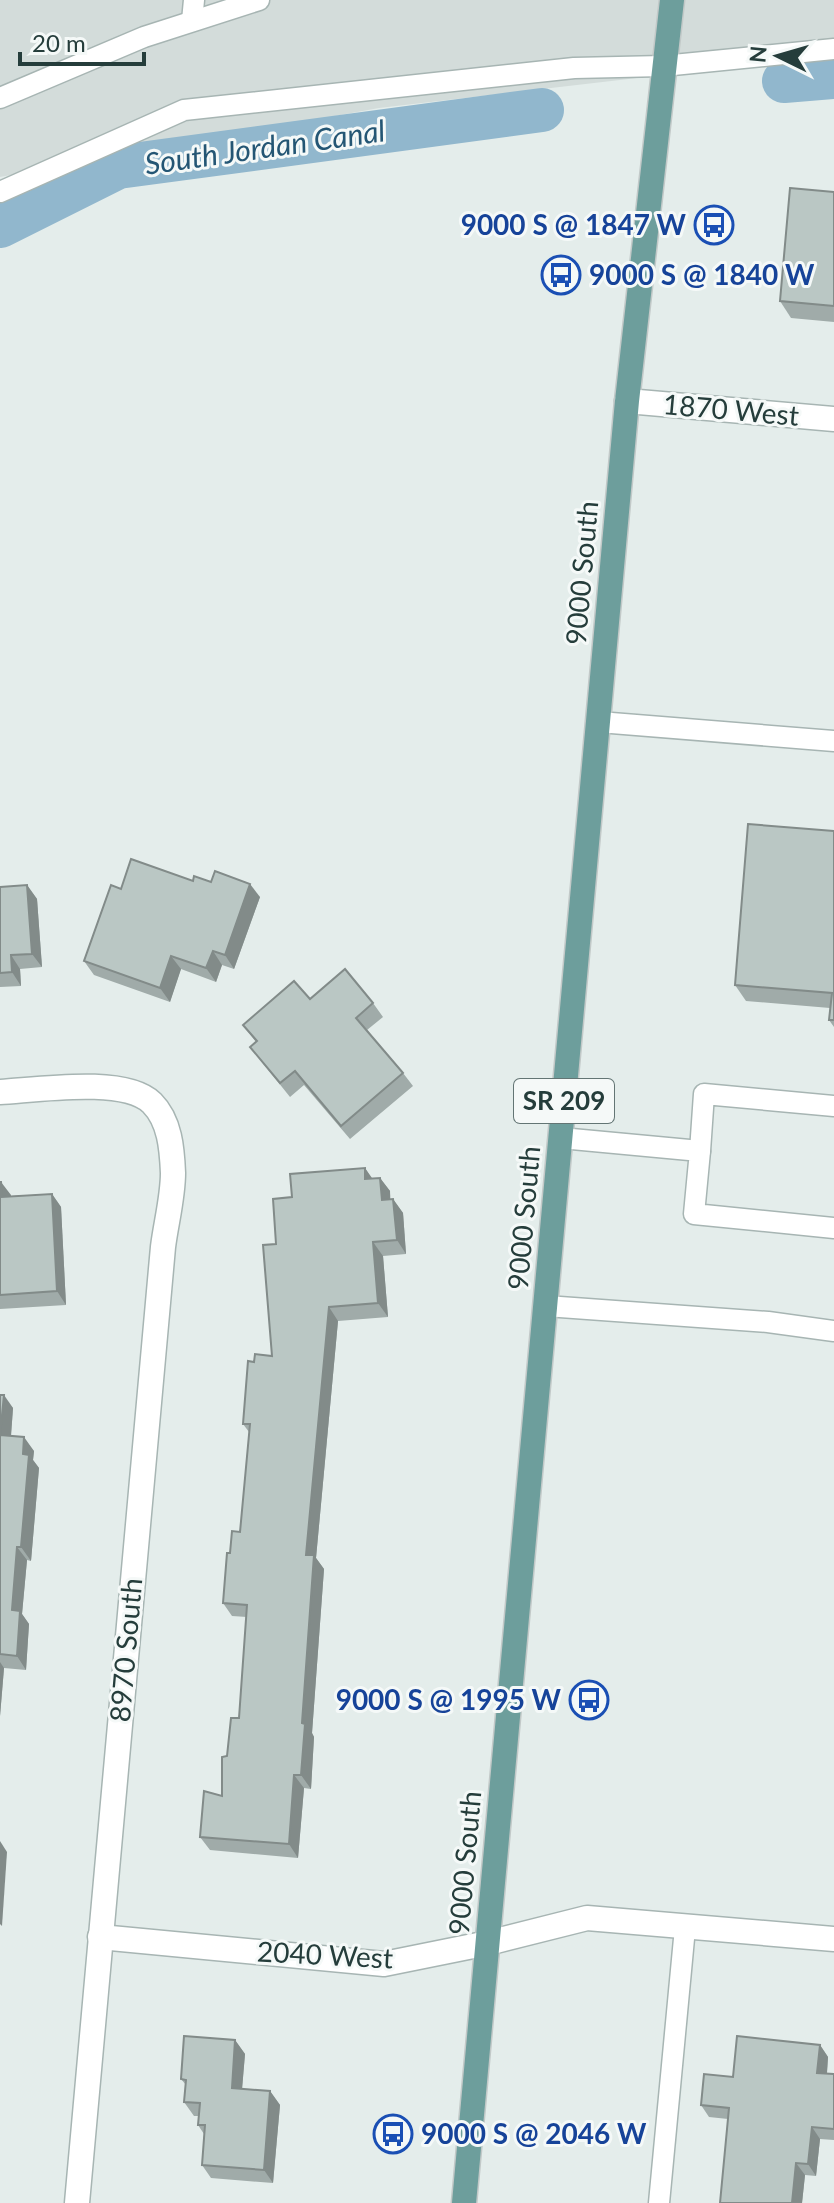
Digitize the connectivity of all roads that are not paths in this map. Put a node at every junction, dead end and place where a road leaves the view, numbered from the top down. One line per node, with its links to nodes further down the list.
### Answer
1 (194, 0): 4 (lane)
2 (259, 0): 4 (lane)
3 (672, 0): 6 (main road, 9000 South / SR 209)
4 (192, 21): 7 (lane)
5 (834, 49): 6 (lane)
6 (663, 66): 8 (lane); 9 (main road, 9000 South / SR 209)
7 (0, 98)
8 (0, 192)
9 (627, 401): 10 (street, 1870 West); 11 (main road, 9000 South / SR 209)
10 (834, 419)
11 (599, 722): 12 (lane); 15 (main road, 9000 South / SR 209)
12 (834, 741)
13 (0, 1092): 21 (street, 8970 South)
14 (834, 1106): 16 (lane)
15 (561, 1138): 16 (lane); 18 (main road, 9000 South / SR 209)
16 (700, 1151): 17 (lane)
17 (834, 1228)
18 (546, 1306): 19 (lane); 23 (main road, 9000 South / SR 209)
19 (834, 1331)
20 (685, 1928): 22 (street, 2040 West); 23 (street, 2040 West); 26 (lane)
21 (100, 1937): 23 (street, 2040 West); 24 (street, 8970 South)
22 (834, 1939)
23 (488, 1943): 25 (main road, 9000 South / SR 209)
24 (77, 2203)
25 (464, 2203)
26 (659, 2203)

